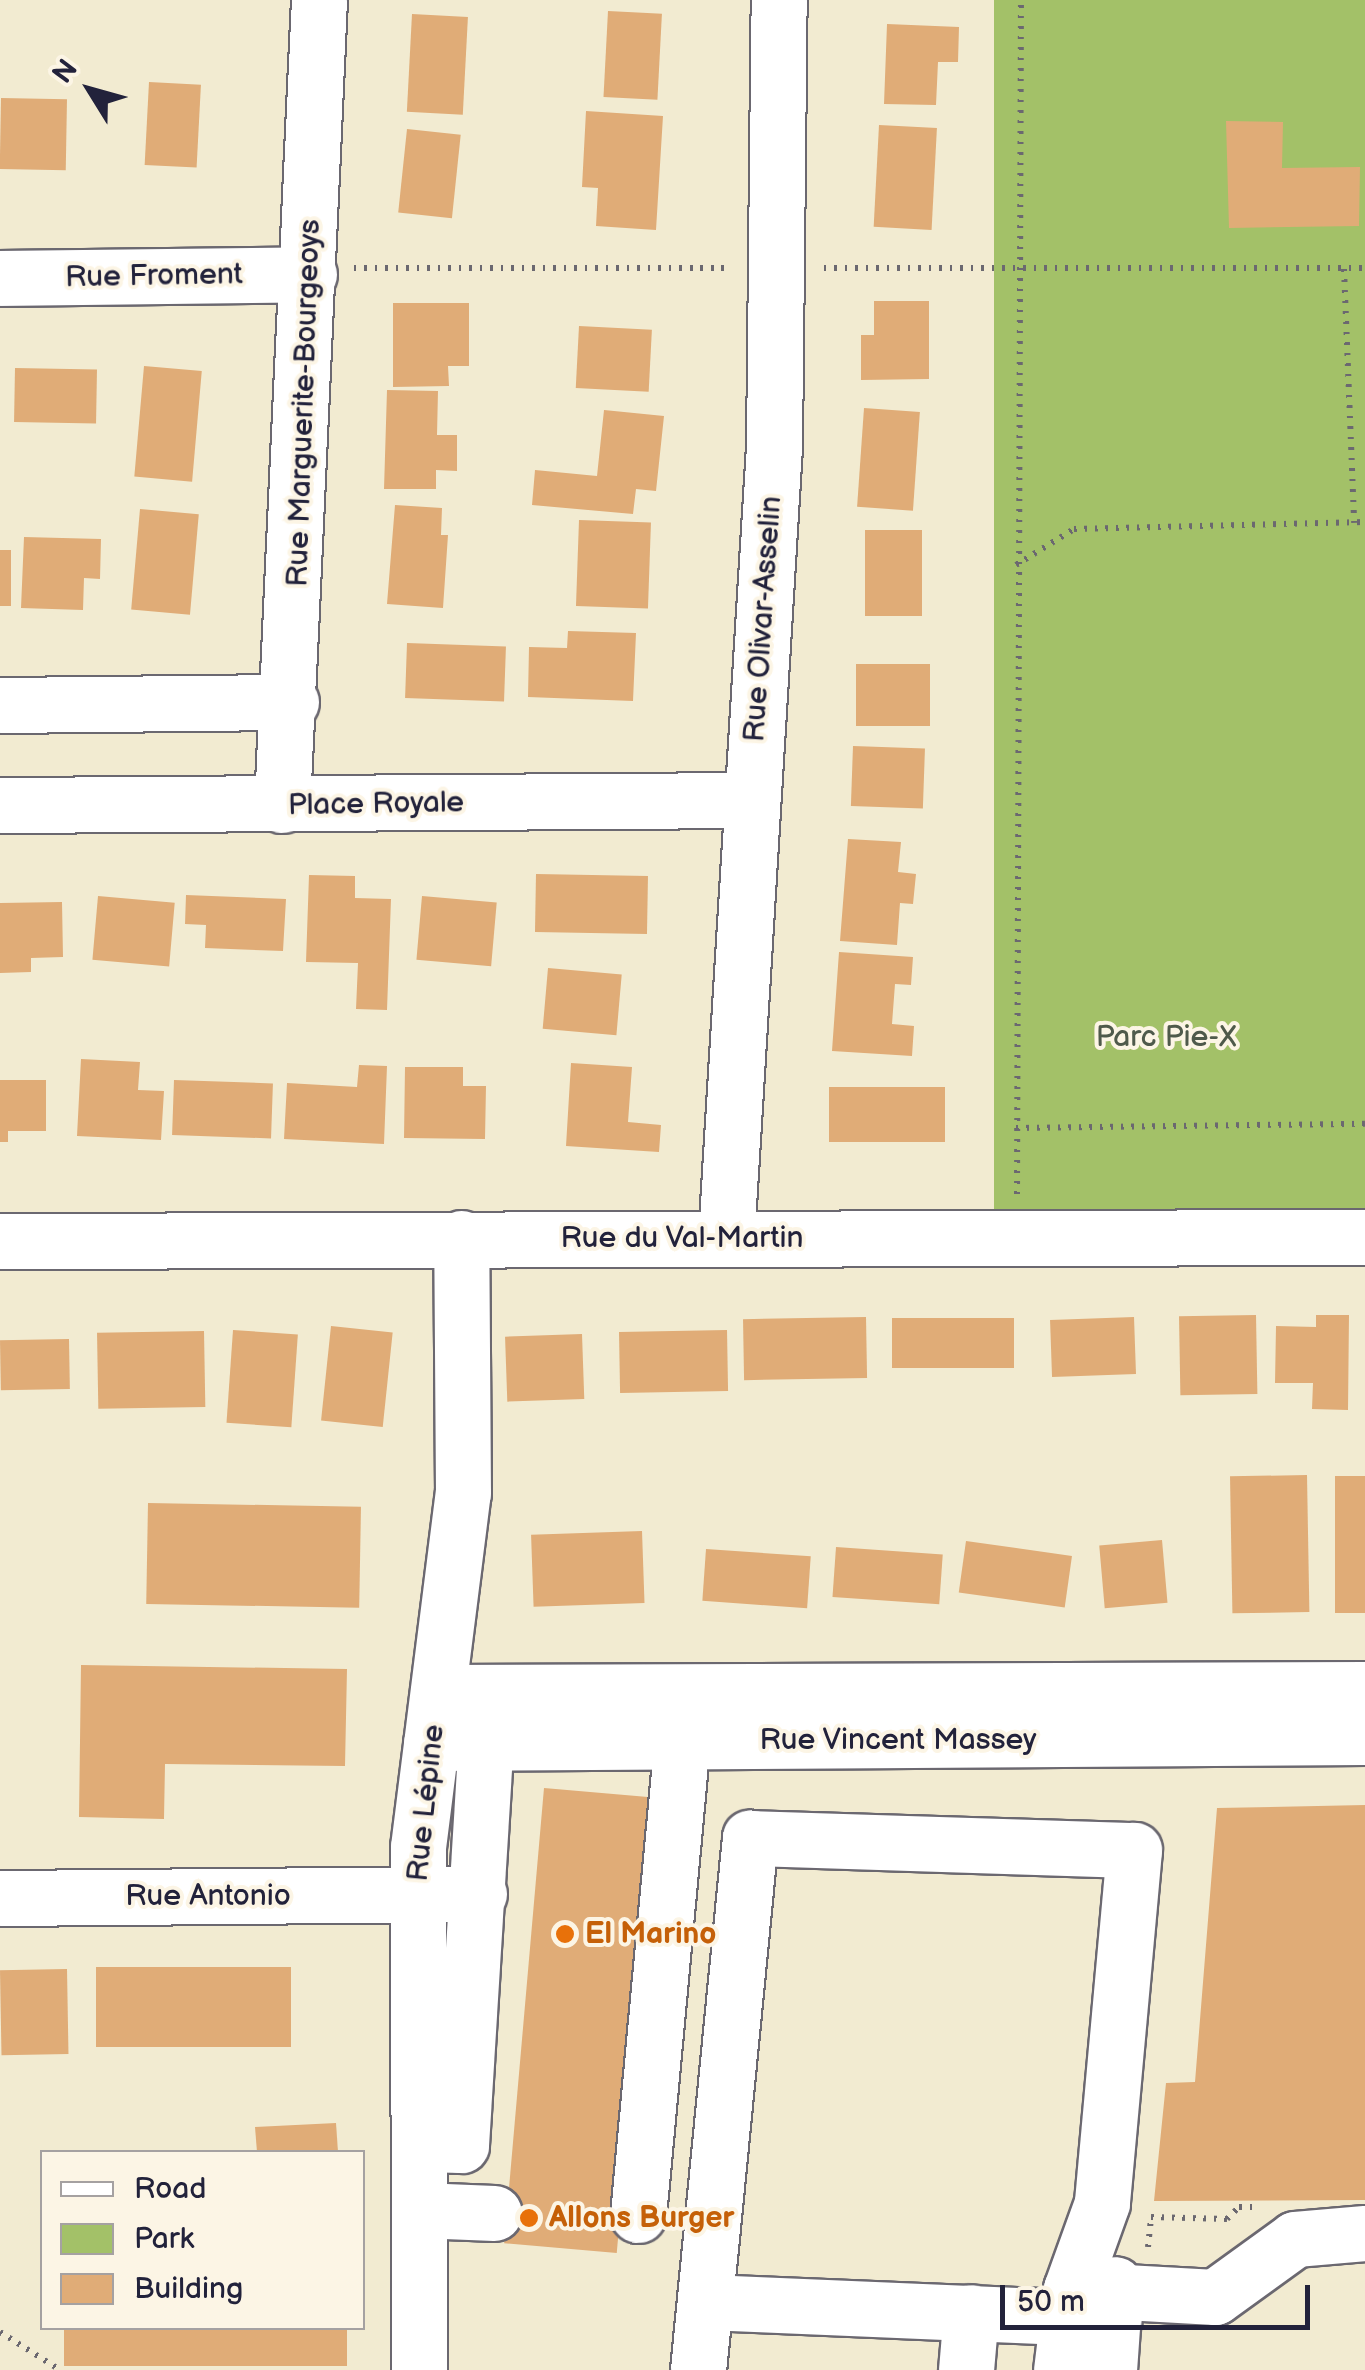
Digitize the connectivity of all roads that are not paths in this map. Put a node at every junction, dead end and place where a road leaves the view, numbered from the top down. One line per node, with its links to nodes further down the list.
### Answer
1 (319, 0): 3 (street, Rue Marguerite-Bourgeoys)
2 (779, 0): 7 (street, Rue Olivar-Asselin)
3 (323, 271): 4 (street, Rue Froment); 5 (street, Rue Marguerite-Bourgeoys)
4 (0, 278)
5 (291, 702): 6 (street); 9 (street, Rue Marguerite-Bourgeoys)
6 (0, 705)
7 (752, 800): 9 (street, Place Royale); 12 (street, Rue Olivar-Asselin)
8 (0, 805): 9 (street, Place Royale)
9 (282, 805)
10 (1365, 1237): 12 (street, Rue du Val-Martin)
11 (460, 1238): 12 (street, Rue du Val-Martin); 13 (street, Rue du Val-Martin); 15 (street, Rue Lépine)
12 (726, 1238)
13 (0, 1241)
14 (1365, 1688): 15 (street, Rue Vincent Massey)
15 (434, 1717): 18 (street, Rue Vincent Massey); 19 (street, Rue Lépine)
16 (1365, 1737): 17 (street, Rue Vincent Massey)
17 (682, 1740): 18 (street, Rue Vincent Massey); 25 (street)
18 (486, 1742): 20 (street)
19 (417, 1894): 20 (street, Rue Antonio); 21 (street, Rue Antonio); 22 (street, Rue Lépine)
20 (479, 1894): 22 (street)
21 (0, 1898)
22 (446, 2017): 23 (street, Rue Lépine)
23 (420, 2210): 24 (street); 30 (street, Rue Lépine)
24 (494, 2213)
25 (638, 2214)
26 (1365, 2233): 29 (street)
27 (705, 2302): 28 (street); 29 (street); 31 (street)
28 (971, 2312): 29 (street); 32 (street)
29 (1096, 2317): 33 (street)
30 (419, 2370)
31 (698, 2370)
32 (966, 2370)
33 (1061, 2370)

